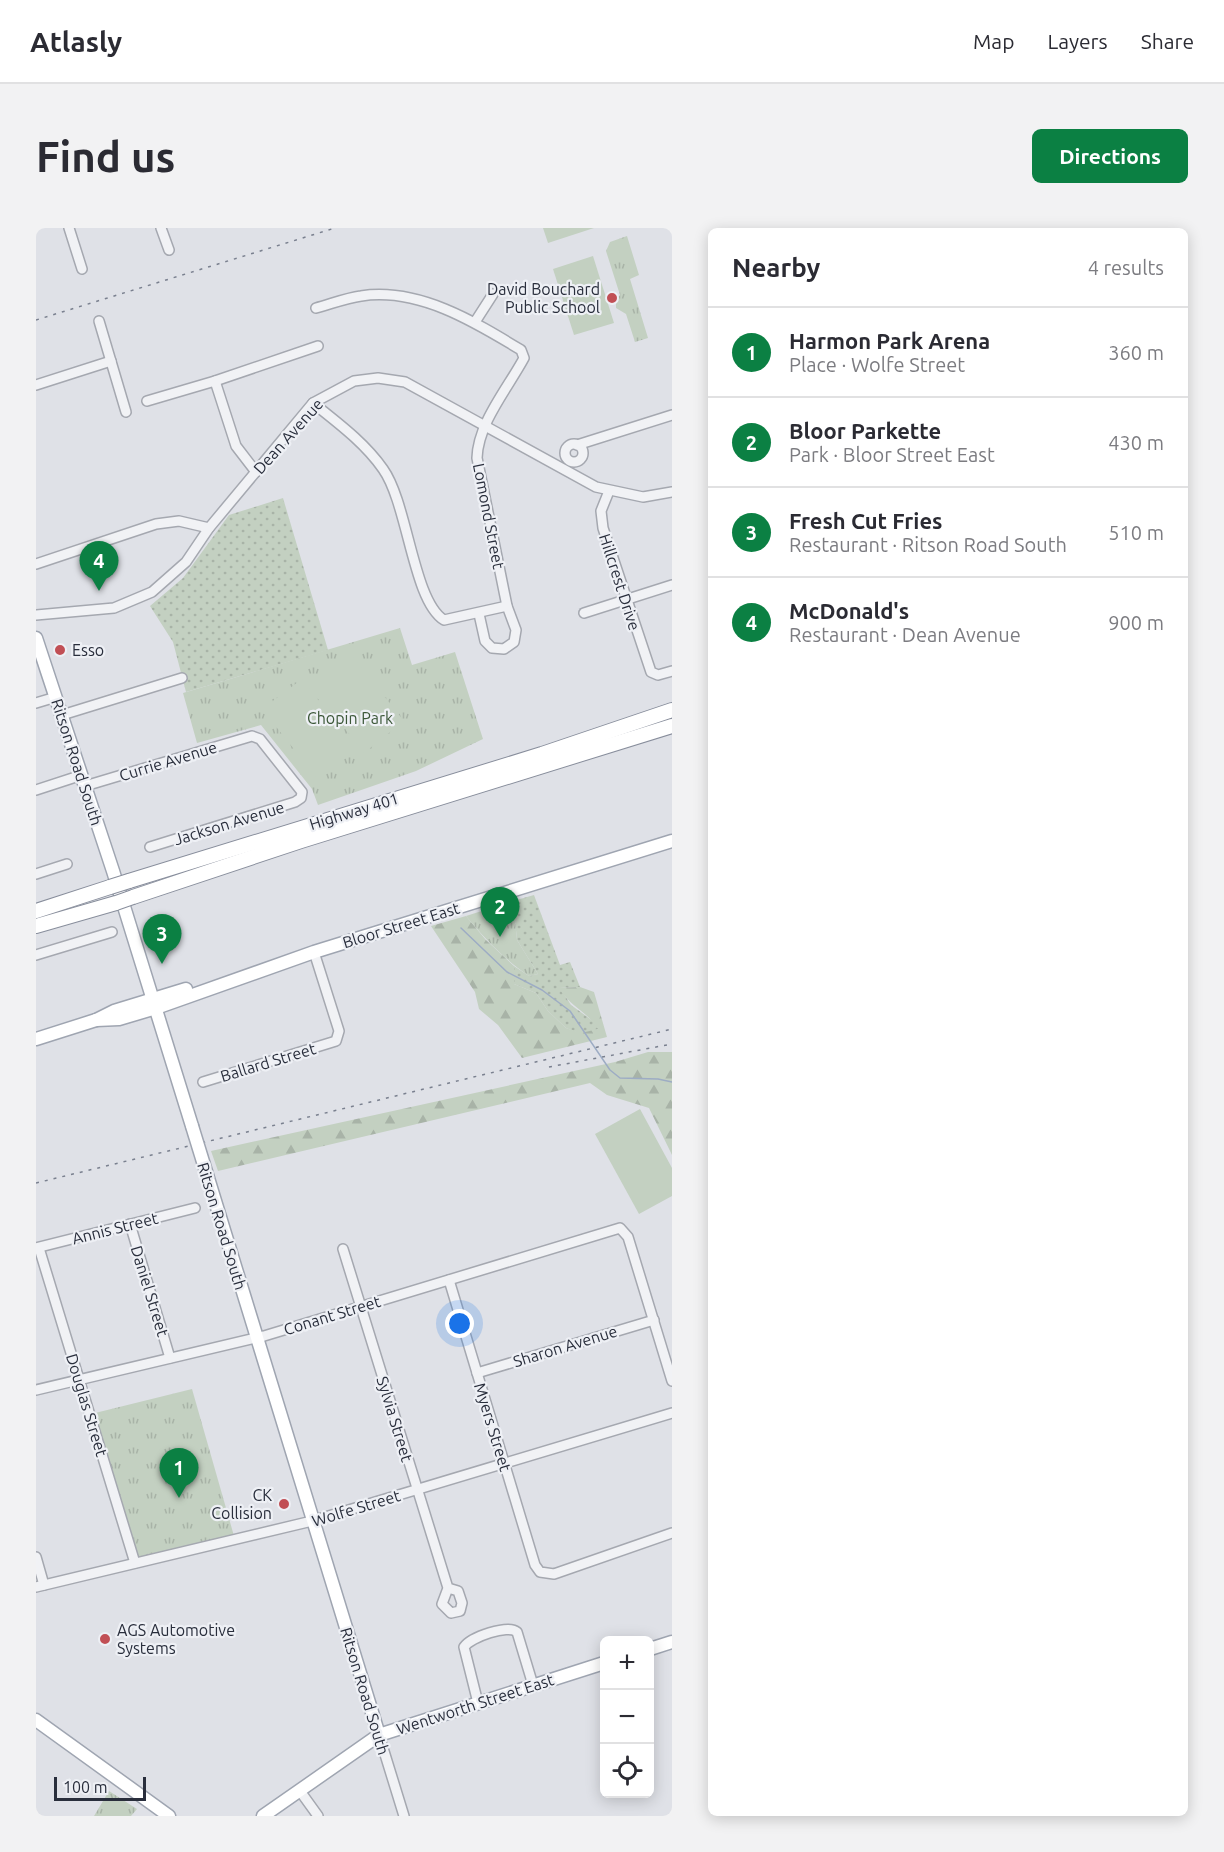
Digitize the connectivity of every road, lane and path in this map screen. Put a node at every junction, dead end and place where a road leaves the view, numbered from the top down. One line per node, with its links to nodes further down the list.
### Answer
1 (69, 228): 4 (street)
2 (161, 228): 3 (street)
3 (169, 250)
4 (82, 269)
5 (493, 294): 8 (street)
6 (316, 308): 8 (street)
7 (99, 321): 10 (street)
8 (475, 322): 17 (street, Lomond Street)
9 (318, 346): 11 (street)
10 (111, 361): 12 (street); 15 (street)
11 (215, 381): 13 (street); 19 (street)
12 (36, 385)
13 (147, 400)
14 (313, 403): 17 (street, Dean Avenue); 19 (street, Dean Avenue); 28 (street)
15 (126, 411)
16 (672, 416): 18 (street)
17 (485, 427): 20 (street, Dean Avenue); 26 (street, Lomond Street)
18 (577, 445)
19 (256, 472): 22 (street, Dean Avenue)
20 (609, 491): 21 (street, Dean Avenue); 25 (street, Hillcrest Drive)
21 (672, 492)
22 (209, 528): 23 (street); 29 (street, Dean Avenue)
23 (36, 564)
24 (672, 585): 25 (street)
25 (625, 600): 27 (street); 31 (street, Hillcrest Drive)
26 (507, 606): 28 (street); 28 (street)
27 (584, 613)
28 (479, 614)
29 (36, 615)
30 (36, 638): 33 (main road, Ritson Road South)
31 (672, 671)
32 (182, 678): 36 (street)
33 (56, 697): 34 (street); 36 (main road, Ritson Road South)
34 (36, 703)
35 (672, 710): 45 (highway, Highway 401, bridge)
36 (62, 715): 38 (main road, Ritson Road South)
37 (672, 726): 47 (highway, Highway 401, bridge)
38 (83, 781): 39 (street, Currie Avenue); 40 (street, Currie Avenue); 54 (main road, Ritson Road South)
39 (36, 790)
40 (302, 792): 42 (street, Jackson Avenue)
41 (672, 841): 52 (main road, Bloor Street East)
42 (150, 847)
43 (67, 864): 44 (street)
44 (36, 874)
45 (105, 889): 46 (highway); 48 (highway, Highway 401)
46 (36, 901)
47 (93, 910): 49 (highway, Highway 401); 50 (highway)
48 (36, 911)
49 (36, 926)
50 (36, 932)
51 (112, 932): 53 (street)
52 (314, 952): 54 (main road, Bloor Street East); 56 (street, Ballard Street)
53 (36, 955)
54 (155, 1004): 55 (main road, Bloor Street East); 64 (main road, Ritson Road South, bridge)
55 (36, 1039)
56 (203, 1082)
57 (195, 1208): 58 (street, Annis Street)
58 (130, 1224): 59 (street, Annis Street); 65 (street, Daniel Street)
59 (38, 1248): 67 (street, Douglas Street)
60 (343, 1249): 62 (street, Sylvia Street)
61 (449, 1280): 62 (street, Conant Street); 63 (street, Conant Street); 66 (street, Myers Street)
62 (361, 1306): 64 (street, Conant Street); 72 (street, Sylvia Street)
63 (654, 1320): 66 (street, Sharon Avenue); 68 (street)
64 (256, 1338): 65 (street, Conant Street); 73 (main road, Ritson Road South)
65 (170, 1358): 67 (street, Conant Street)
66 (477, 1373): 71 (street, Myers Street)
67 (80, 1379): 69 (street, Conant Street); 76 (street, Douglas Street)
68 (672, 1381)
69 (36, 1390)
70 (672, 1413): 71 (street, Wolfe Street)
71 (504, 1464): 72 (street, Wolfe Street); 74 (street, Myers Street)
72 (417, 1490): 73 (street, Wolfe Street); 78 (street, Sylvia Street)
73 (312, 1521): 76 (street, Wolfe Street); 85 (main road, Ritson Road South)
74 (672, 1533)
75 (36, 1557): 77 (street)
76 (135, 1563): 77 (street, Wolfe Street)
77 (40, 1586)
78 (448, 1588)
79 (672, 1642): 80 (main road)
80 (654, 1648)
81 (600, 1664): 82 (main road, Wentworth Street East)
82 (533, 1685): 83 (main road, Wentworth Street East); 83 (street)
83 (477, 1703): 85 (main road, Wentworth Street East)
84 (36, 1720): 87 (main road)
85 (379, 1735): 86 (main road, Wentworth Street East); 90 (street, Ritson Road South)
86 (300, 1791): 88 (main road, Wentworth Street East); 89 (street)
87 (169, 1816)
88 (263, 1816)
89 (318, 1816)
90 (404, 1816)

